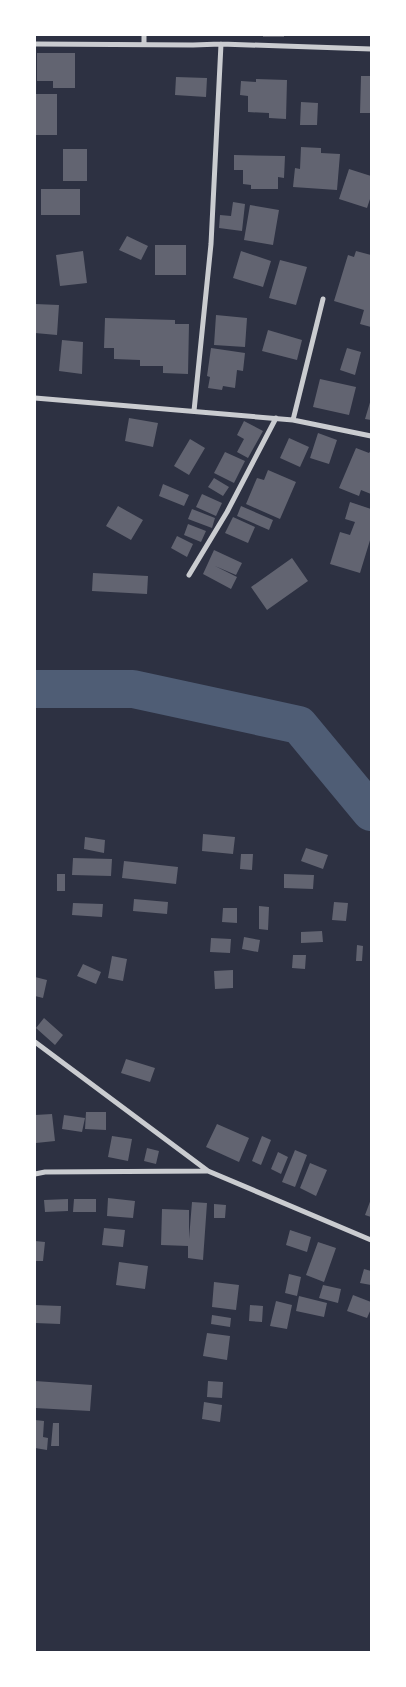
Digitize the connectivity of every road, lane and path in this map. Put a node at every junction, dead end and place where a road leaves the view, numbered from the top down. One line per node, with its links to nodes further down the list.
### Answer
1 (144, 35): 3 (street)
2 (35, 44): 3 (street)
3 (144, 44): 4 (street)
4 (221, 44): 5 (street); 8 (street)
5 (371, 49)
6 (323, 299): 10 (street)
7 (35, 398): 8 (street)
8 (194, 411): 9 (street)
9 (276, 418): 10 (street); 12 (street)
10 (293, 420): 11 (street)
11 (371, 436)
12 (188, 575)
13 (35, 1042): 14 (street)
14 (208, 1171): 15 (street); 16 (street)
15 (35, 1174)
16 (371, 1240)

